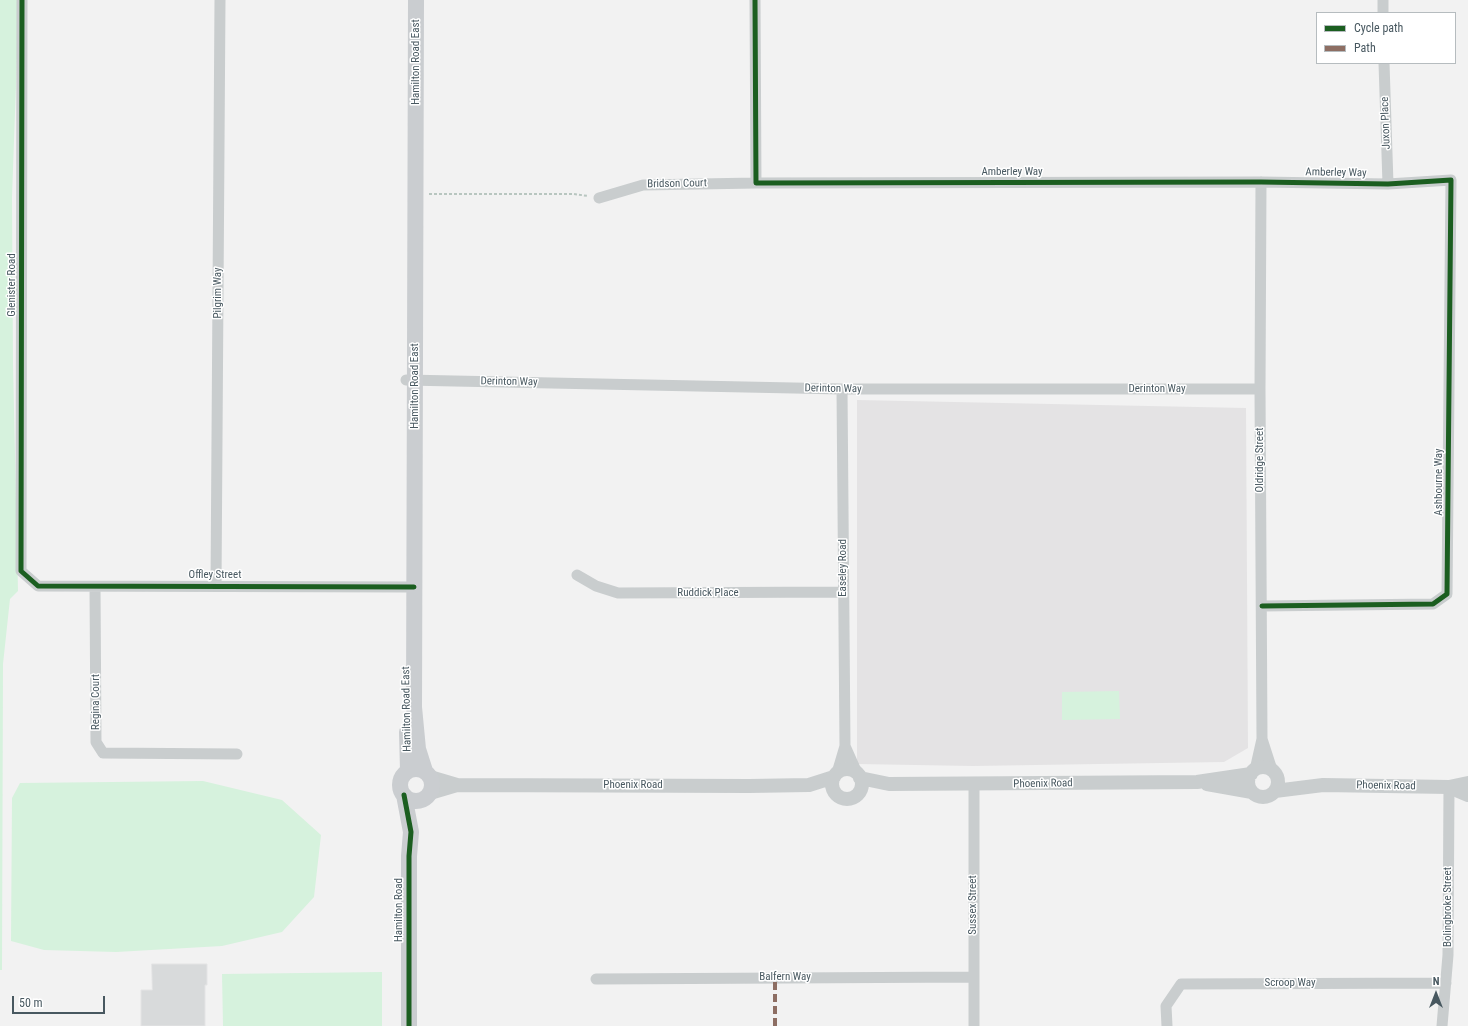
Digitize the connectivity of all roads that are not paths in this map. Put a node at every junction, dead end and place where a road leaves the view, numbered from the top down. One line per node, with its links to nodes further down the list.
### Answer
1 (22, 0): 17 (street, Glenister Road)
2 (220, 0): 19 (street, Pilgrim Way)
3 (406, 0): 14 (main road, Hamilton Road East)
4 (416, 0): 14 (main road, Hamilton Road East)
5 (755, 0): 11 (street)
6 (1383, 0): 7 (street)
7 (1383, 12)
8 (1384, 64): 12 (street, Juxon Place)
9 (1451, 180): 12 (street, Amberley Way); 23 (street, Ashbourne Way)
10 (1261, 182): 11 (street, Amberley Way); 12 (street, Amberley Way); 16 (street, Oldridge Street)
11 (756, 183): 13 (street, Bridson Court)
12 (1388, 184)
13 (599, 198)
14 (410, 380): 15 (street, Derinton Way); 20 (main road, Hamilton Road East)
15 (842, 390): 16 (street, Derinton Way); 22 (street, Easeley Road)
16 (1260, 390): 23 (street, Oldridge Street)
17 (21, 571): 21 (street, Offley Street)
18 (577, 575): 22 (street, Ruddick Place)
19 (216, 585): 20 (street, Offley Street); 21 (street, Offley Street)
20 (410, 586): 27 (main road, Hamilton Road East); 29 (main road, Hamilton Road East)
21 (95, 587): 26 (street, Regina Court)
22 (843, 592): 25 (street, Easeley Road)
23 (1262, 606): 24 (street, Oldridge Street)
24 (1262, 739): 28 (street, Oldridge Street); 32 (street, Oldridge Street)
25 (845, 746): 30 (street, Easeley Road); 31 (street, Easeley Road)
26 (237, 754)
27 (408, 770): 29 (main road); 45 (main road)
28 (1253, 772): 32 (street); 33 (street, Phoenix Road); 40 (street)
29 (428, 774): 38 (street, Phoenix Road); 42 (main road)
30 (836, 775): 31 (street); 34 (street, Phoenix Road); 43 (street)
31 (859, 776): 35 (street, Phoenix Road); 41 (street)
32 (1275, 779): 39 (street, Phoenix Road); 40 (street)
33 (1197, 782): 36 (street, Phoenix Road); 40 (street, Phoenix Road)
34 (809, 784): 38 (street, Phoenix Road); 43 (street, Phoenix Road)
35 (889, 784): 36 (street, Phoenix Road); 41 (street, Phoenix Road)
36 (974, 784): 47 (street, Sussex Street)
37 (1468, 784): 39 (street, Phoenix Road)
38 (456, 785): 42 (street, Phoenix Road)
39 (1449, 787): 44 (street, Phoenix Road); 49 (street, Bolingbroke Street)
40 (1252, 792)
41 (859, 793): 43 (street)
42 (429, 795): 45 (main road); 46 (main road, Hamilton Road)
43 (836, 795)
44 (1468, 795)
45 (404, 796): 46 (main road, Hamilton Road)
46 (411, 832): 50 (main road, Hamilton Road)
47 (973, 977): 48 (street, Balfern Way); 51 (street, Sussex Street)
48 (596, 979)
49 (1446, 983): 52 (street, Scroop Way); 53 (street, Bolingbroke Street)
50 (409, 1026)
51 (974, 1026)
52 (1166, 1026)
53 (1442, 1026)

